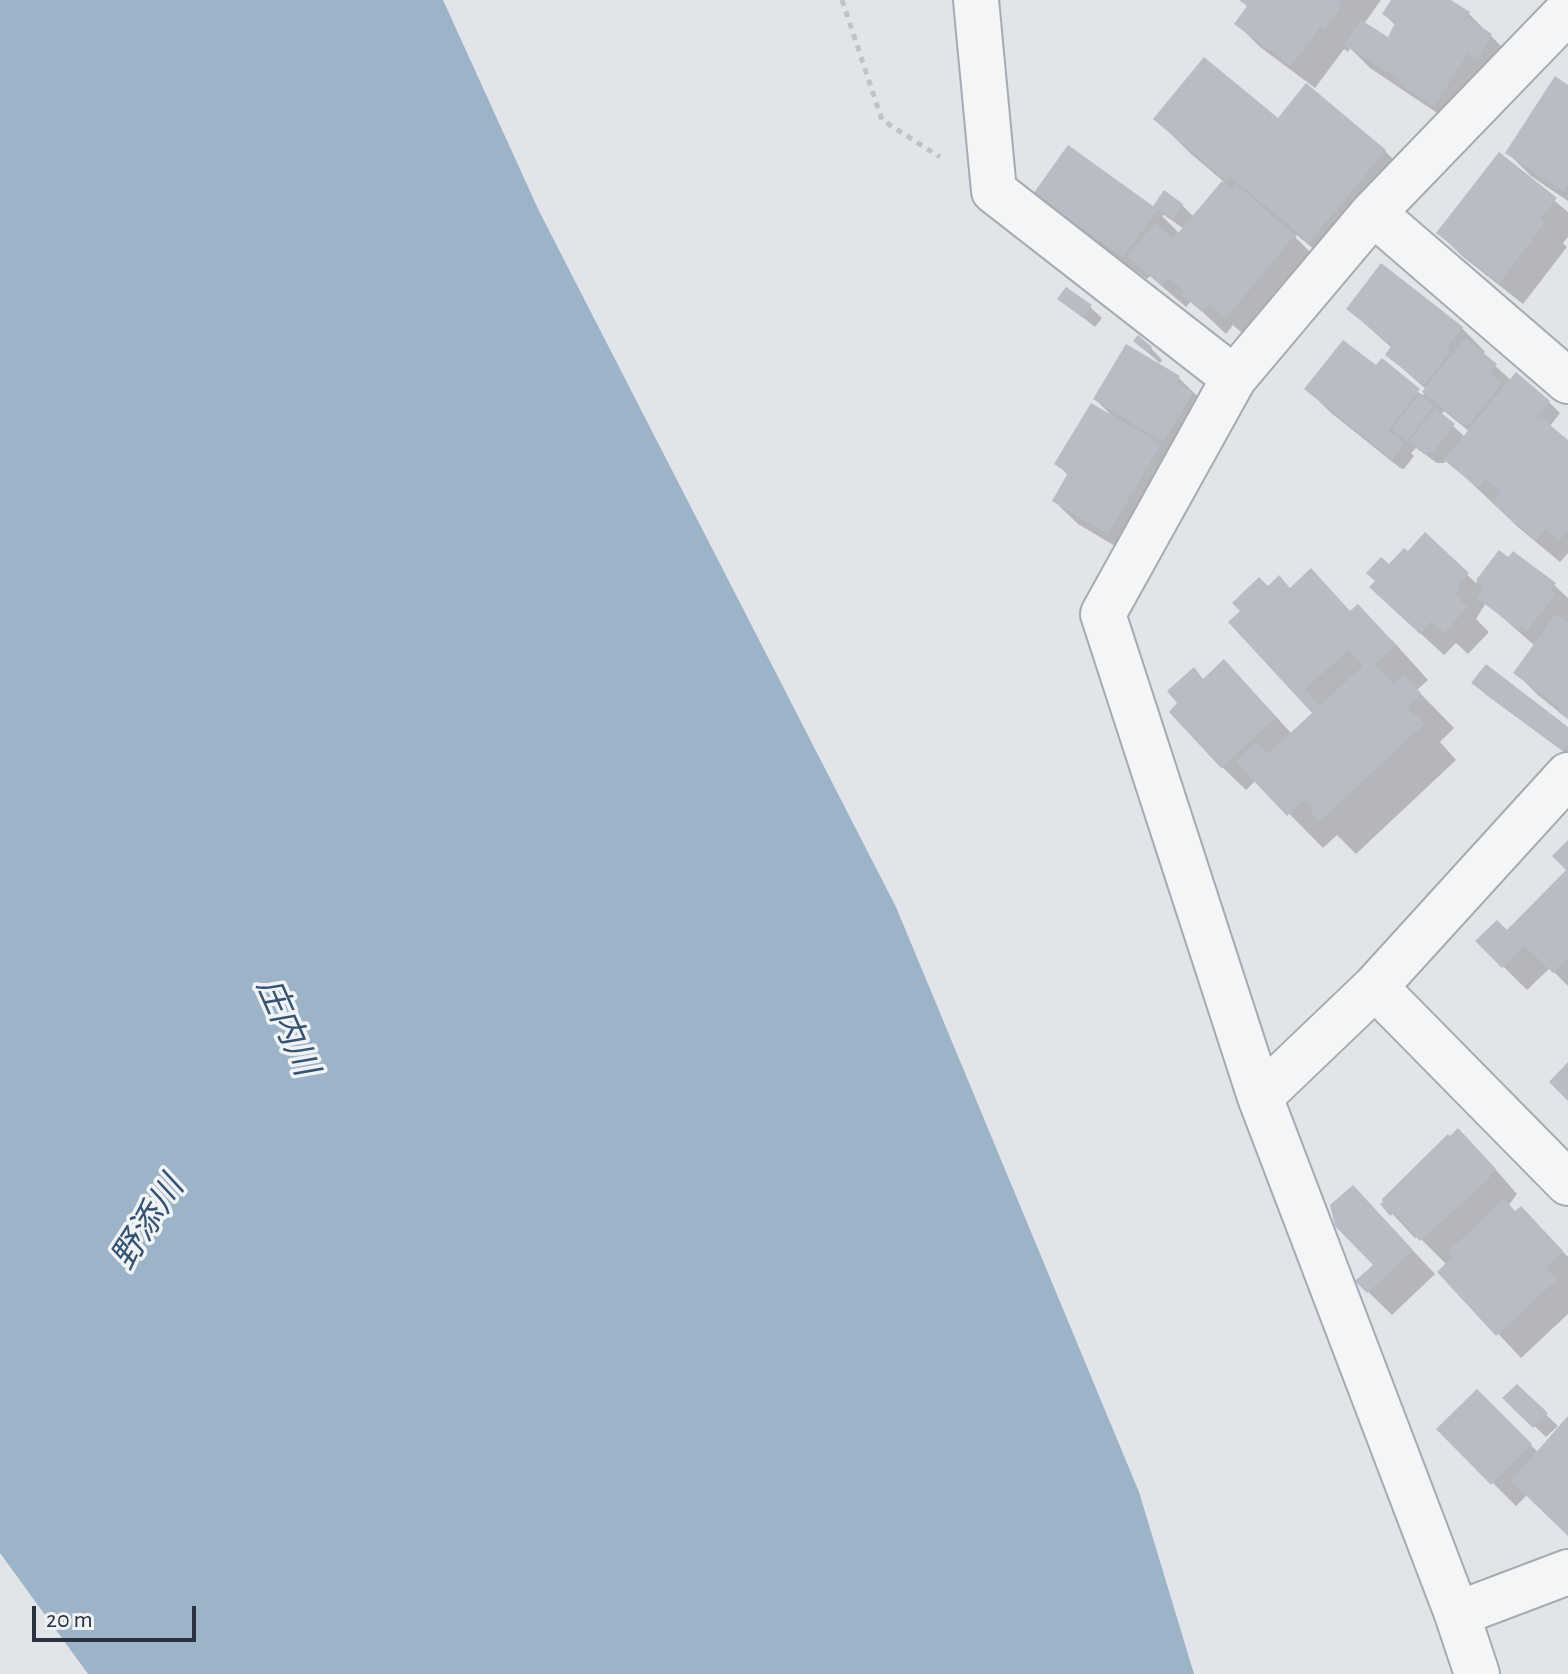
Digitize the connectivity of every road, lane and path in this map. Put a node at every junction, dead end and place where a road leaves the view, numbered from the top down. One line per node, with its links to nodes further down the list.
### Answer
1 (842, 0): 4 (path)
2 (976, 0): 4 (street)
3 (1561, 11): 5 (street)
4 (994, 191): 6 (street)
5 (1373, 213): 6 (street); 7 (street)
6 (1234, 378): 10 (street)
7 (1568, 381)
8 (1568, 775): 9 (street)
9 (1375, 987): 10 (street); 11 (street)
10 (1260, 1097): 13 (street)
11 (1568, 1183)
12 (1568, 1572): 13 (street)
13 (1457, 1614): 14 (street)
14 (1477, 1674)

